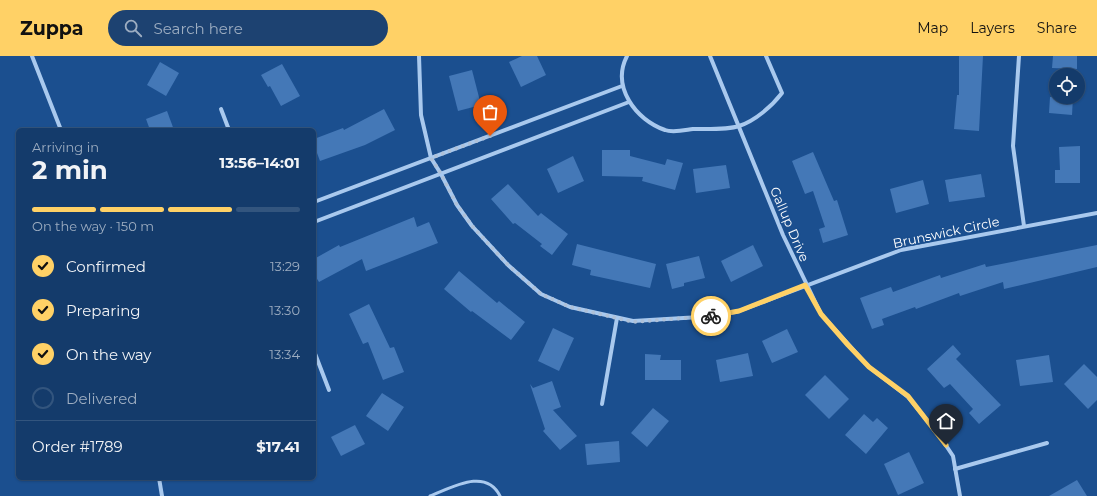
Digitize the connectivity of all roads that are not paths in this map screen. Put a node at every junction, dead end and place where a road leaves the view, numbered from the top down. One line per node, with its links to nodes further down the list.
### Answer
1 (32, 56): 11 (street)
2 (419, 56): 13 (street, Brunswick Circle)
3 (627, 56): 7 (street)
4 (710, 56): 10 (street, Gallup Drive)
5 (766, 56): 10 (street)
6 (1019, 56): 18 (street)
7 (622, 86): 8 (street); 13 (street)
8 (630, 102): 10 (street); 14 (street)
9 (221, 109): 12 (street)
10 (739, 126): 19 (street, Gallup Drive)
11 (60, 128)
12 (228, 128)
13 (431, 158): 14 (street, Brunswick Circle); 15 (street)
14 (441, 174): 17 (street); 20 (street, Brunswick Circle)
15 (316, 201)
16 (1097, 213): 18 (street, Brunswick Circle)
17 (316, 221)
18 (1024, 226): 19 (street, Brunswick Circle)
19 (805, 285): 20 (street, Brunswick Circle); 25 (street, Gallup Drive)
20 (618, 318): 23 (street)
21 (316, 356): 22 (street)
22 (329, 390)
23 (602, 404)
24 (1047, 443): 25 (street)
25 (955, 469): 30 (street, Gallup Drive)
26 (159, 480): 27 (street)
27 (162, 496)
28 (430, 496): 29 (lane)
29 (500, 496)
30 (960, 496)

